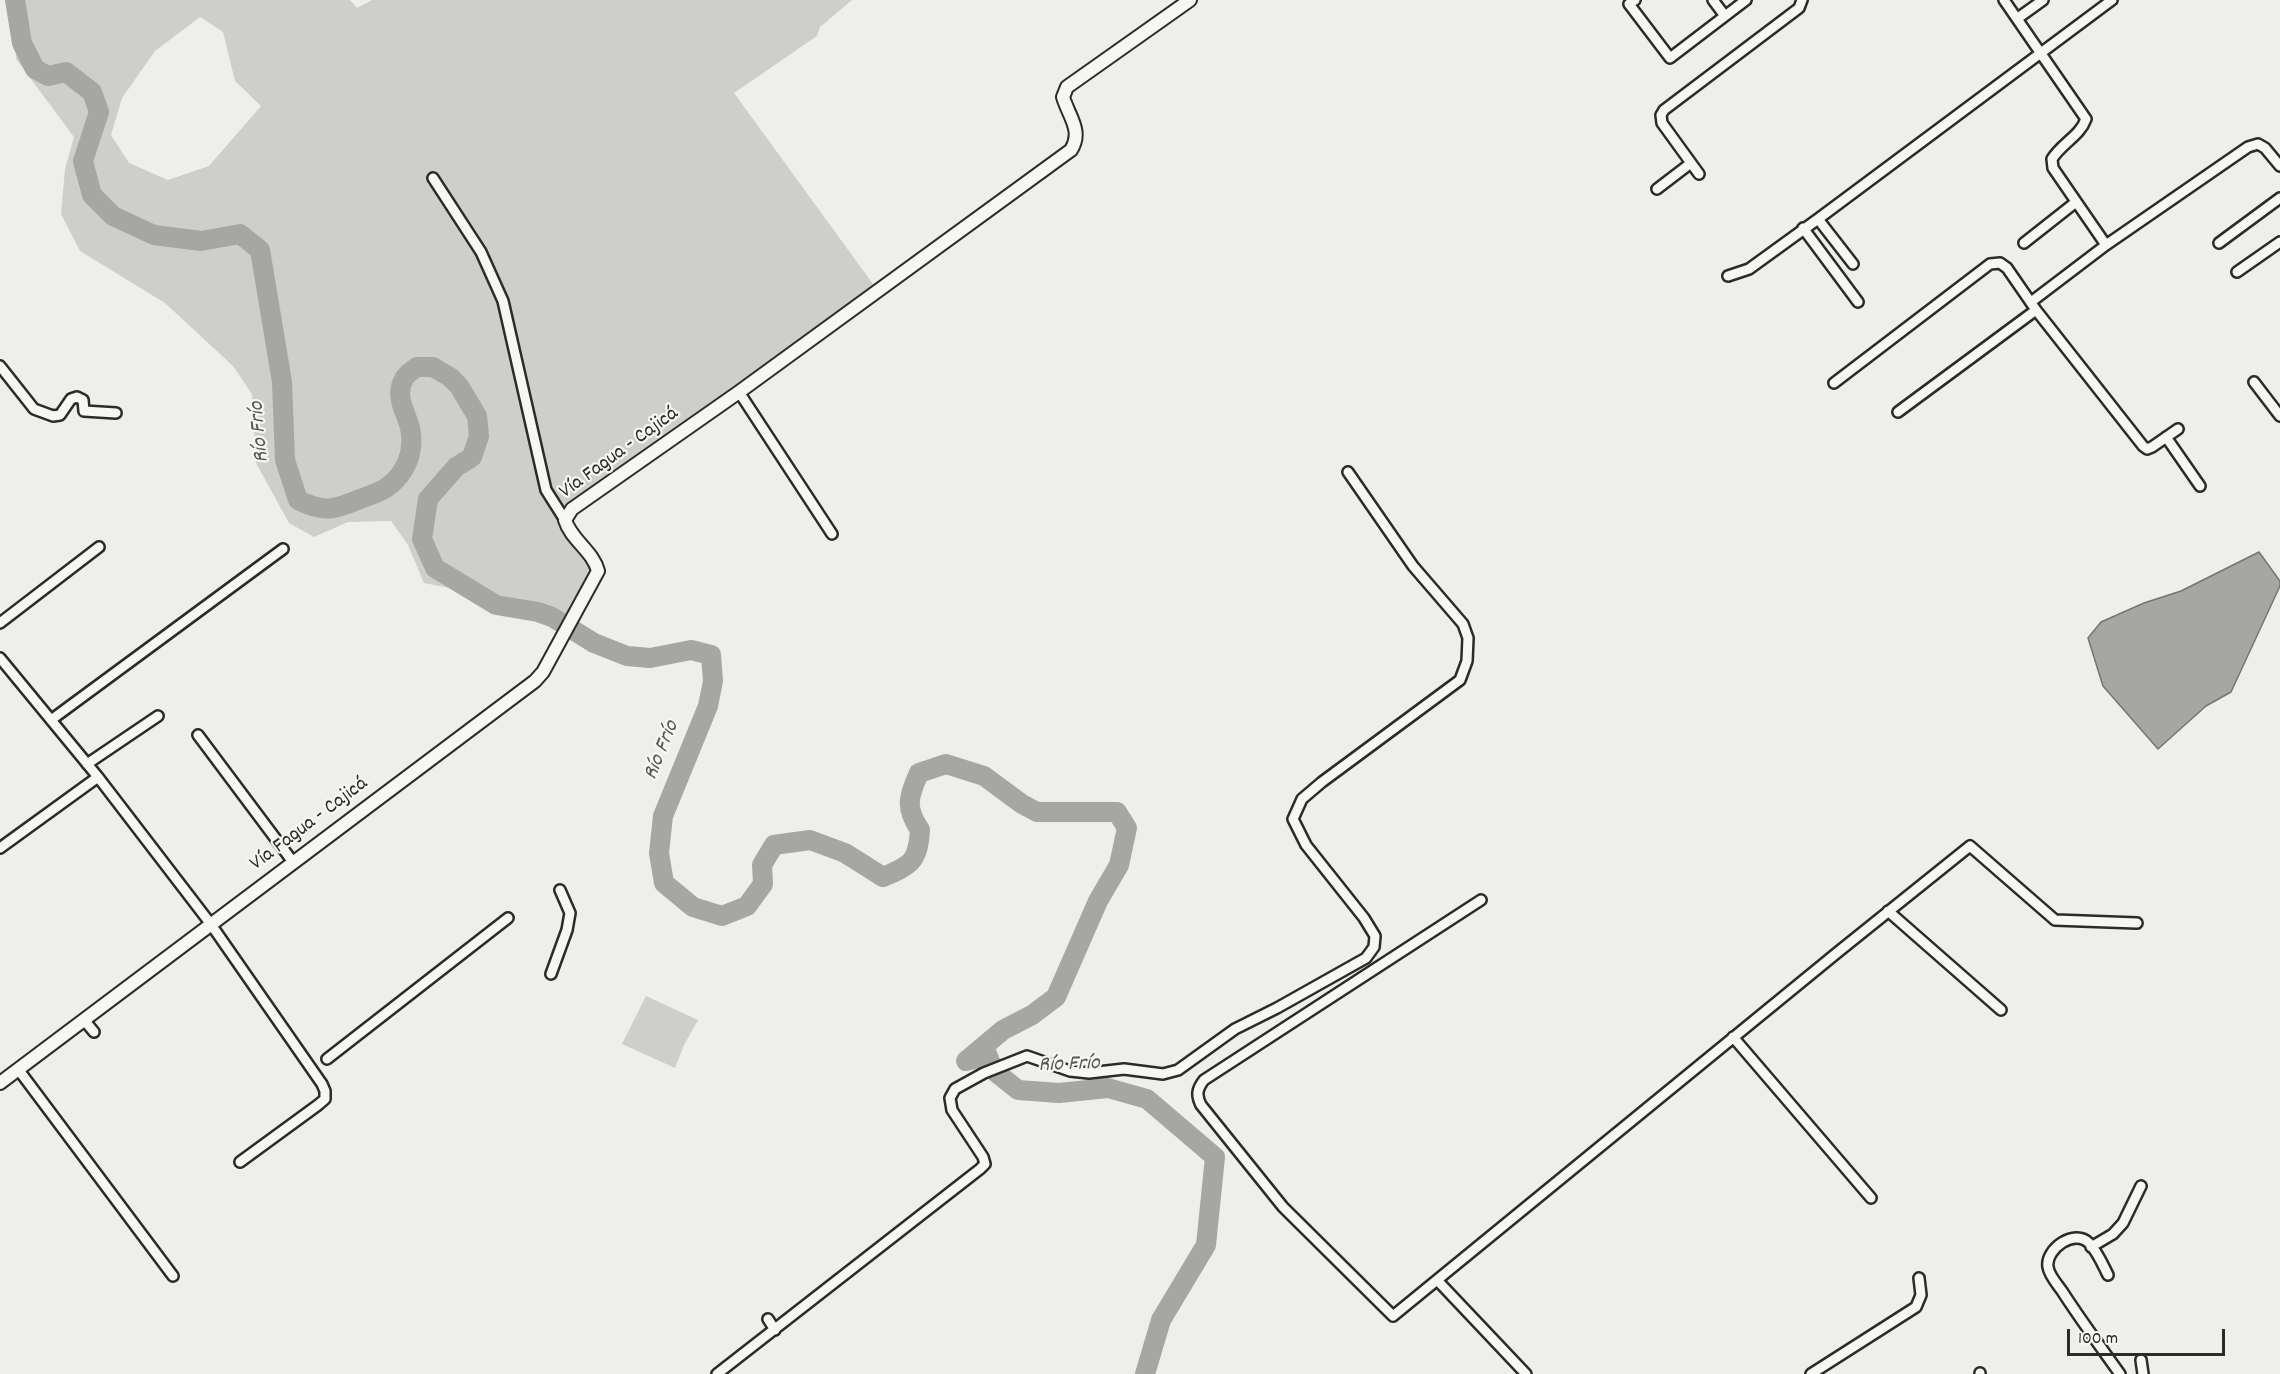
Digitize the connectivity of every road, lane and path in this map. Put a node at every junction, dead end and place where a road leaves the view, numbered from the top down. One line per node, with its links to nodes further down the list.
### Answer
1 (1190, 0): 33 (street, Vía Fagua - Cajicá)
2 (1635, 0): 9 (street)
3 (1713, 0): 9 (street)
4 (1746, 0): 9 (street)
5 (1802, 0): 12 (street)
6 (2004, 0): 10 (street)
7 (2043, 0): 10 (street)
8 (2112, 0): 11 (street)
9 (1725, 16)
10 (2018, 18): 11 (street)
11 (2041, 52): 18 (street); 19 (street)
12 (1691, 163): 14 (street); 16 (street)
13 (2280, 166): 24 (street)
14 (1699, 174)
15 (433, 178): 43 (street)
16 (1657, 189)
17 (2280, 198): 23 (street)
18 (2076, 202): 22 (street); 24 (street)
19 (1818, 219): 20 (street); 25 (street)
20 (1803, 228): 27 (street); 28 (street)
21 (2280, 242): 26 (street)
22 (2024, 243)
23 (2219, 243)
24 (2106, 245): 29 (street)
25 (1853, 264)
26 (2237, 272)
27 (1728, 276)
28 (1858, 302)
29 (2034, 306): 32 (street); 35 (street); 40 (street)
30 (0, 366): 37 (street)
31 (2254, 382): 38 (street)
32 (1834, 383)
33 (739, 392): 43 (street, Vía Fagua - Cajicá); 44 (street)
34 (84, 411): 36 (street); 37 (street); 37 (street)
35 (1898, 412)
36 (116, 413)
37 (60, 415)
38 (2280, 416)
39 (2178, 429): 40 (street)
40 (2166, 436): 42 (street)
41 (1348, 472): 79 (street)
42 (2200, 486)
43 (565, 520): 55 (street, Vía Fagua - Cajicá)
44 (832, 534)
45 (99, 547): 47 (street)
46 (283, 549): 50 (street)
47 (0, 623)
48 (0, 658): 50 (street)
49 (158, 716): 52 (street)
50 (51, 720): 52 (street)
51 (198, 735): 55 (street)
52 (87, 764): 53 (street)
53 (98, 777): 54 (street); 60 (street)
54 (0, 848)
55 (293, 862): 60 (street, Vía Fagua - Cajicá)
56 (560, 890): 62 (street)
57 (1481, 900): 77 (street)
58 (1888, 911): 61 (street); 63 (street); 66 (street)
59 (508, 918): 67 (street)
60 (210, 923): 64 (street, Vía Fagua - Cajicá); 70 (street)
61 (2136, 923)
62 (550, 974)
63 (2001, 1010)
64 (84, 1020): 65 (street); 68 (street, Vía Fagua - Cajicá)
65 (94, 1032)
66 (1733, 1037): 72 (street); 77 (street)
67 (327, 1059)
68 (18, 1070): 69 (street, Vía Fagua - Cajicá); 75 (street)
69 (0, 1083)
70 (240, 1162)
71 (2141, 1186): 73 (street)
72 (1871, 1198)
73 (2091, 1246): 74 (street); 84 (street)
74 (2108, 1275)
75 (173, 1276)
76 (1919, 1278): 83 (street)
77 (1437, 1280): 82 (street)
78 (768, 1318): 79 (street)
79 (775, 1330): 81 (street)
80 (2141, 1360): 85 (street)
81 (717, 1374)
82 (1526, 1374)
83 (1811, 1374)
84 (2120, 1374)
85 (2143, 1374)

